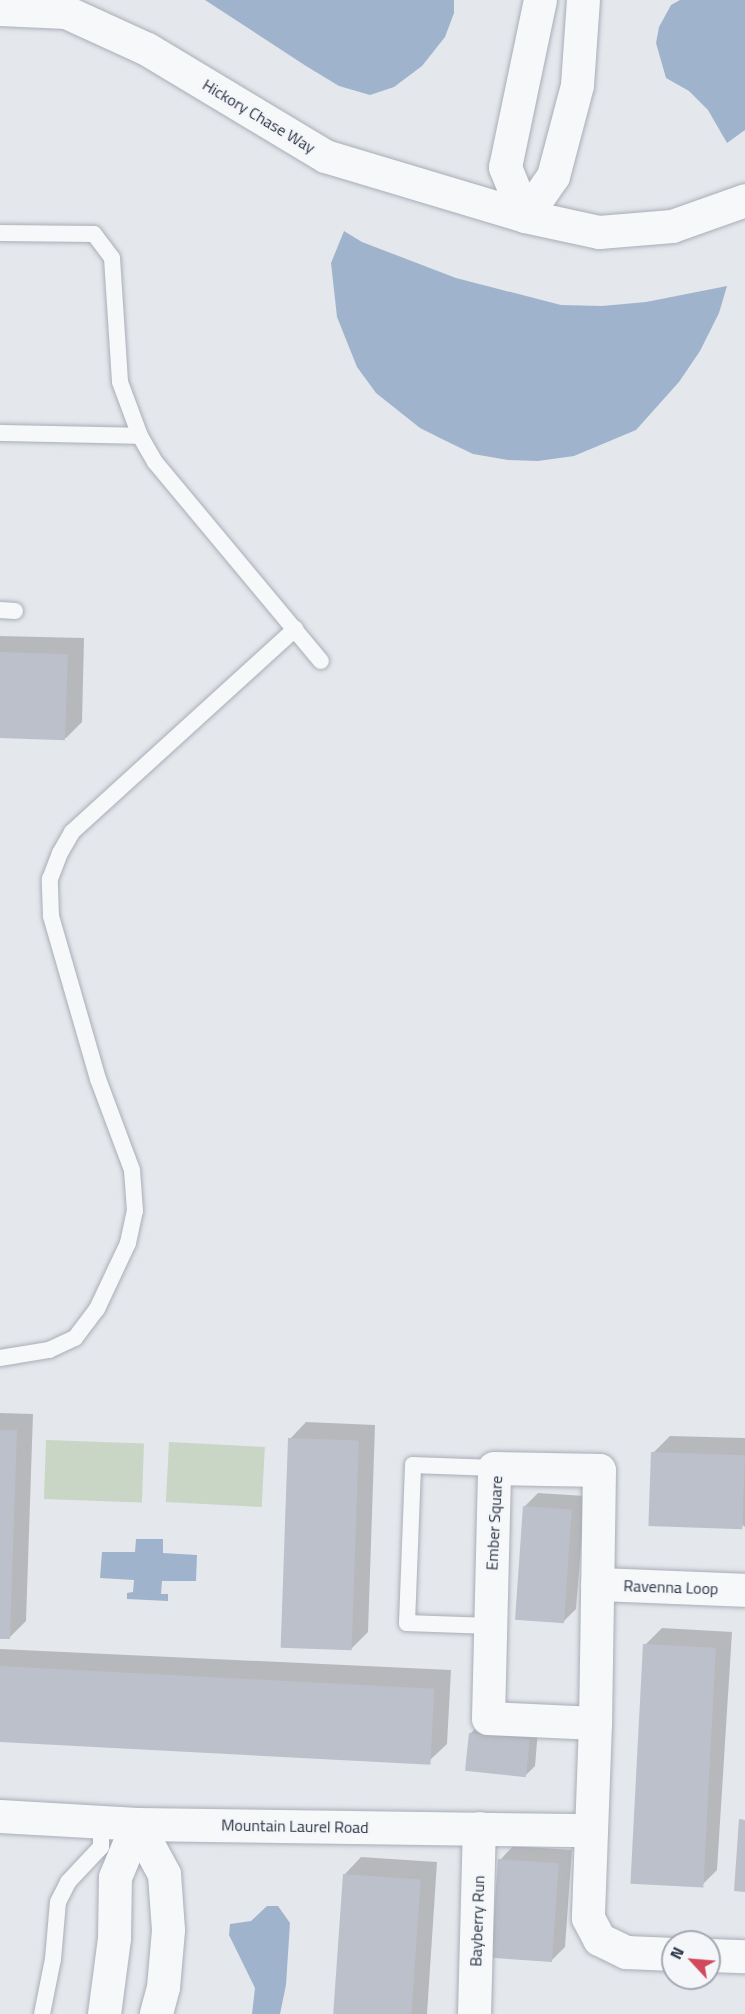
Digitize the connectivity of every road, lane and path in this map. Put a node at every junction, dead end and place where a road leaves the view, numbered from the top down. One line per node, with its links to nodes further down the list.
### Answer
1 (540, 0): 5 (street)
2 (584, 0): 5 (street)
3 (0, 9): 5 (street, Hickory Chase Way)
4 (745, 200): 5 (street, Hickory Chase Way)
5 (525, 216)
6 (0, 232): 8 (lane)
7 (0, 433): 8 (lane)
8 (140, 436): 9 (lane)
9 (295, 629): 10 (lane); 11 (lane)
10 (321, 661)
11 (0, 1358)
12 (495, 1468): 13 (street, Ember Square); 15 (street, Ember Square); 15 (lane)
13 (597, 1584): 14 (street, Ravenna Loop); 16 (street, Ember Square)
14 (745, 1590)
15 (490, 1626): 16 (street, Ember Square)
16 (595, 1723): 21 (street, Ember Square)
17 (0, 1816): 18 (street, Mountain Laurel Road)
18 (101, 1822): 19 (street, Mountain Laurel Road); 25 (lane)
19 (137, 1824): 20 (street, Mountain Laurel Road); 26 (street); 27 (street)
20 (479, 1828): 21 (street, Mountain Laurel Road); 28 (street, Bayberry Run)
21 (591, 1830): 22 (street, Ember Square)
22 (661, 1953)
23 (721, 1955): 24 (street)
24 (745, 1956)
25 (42, 2014)
26 (104, 2014)
27 (156, 2014)
28 (474, 2014)

